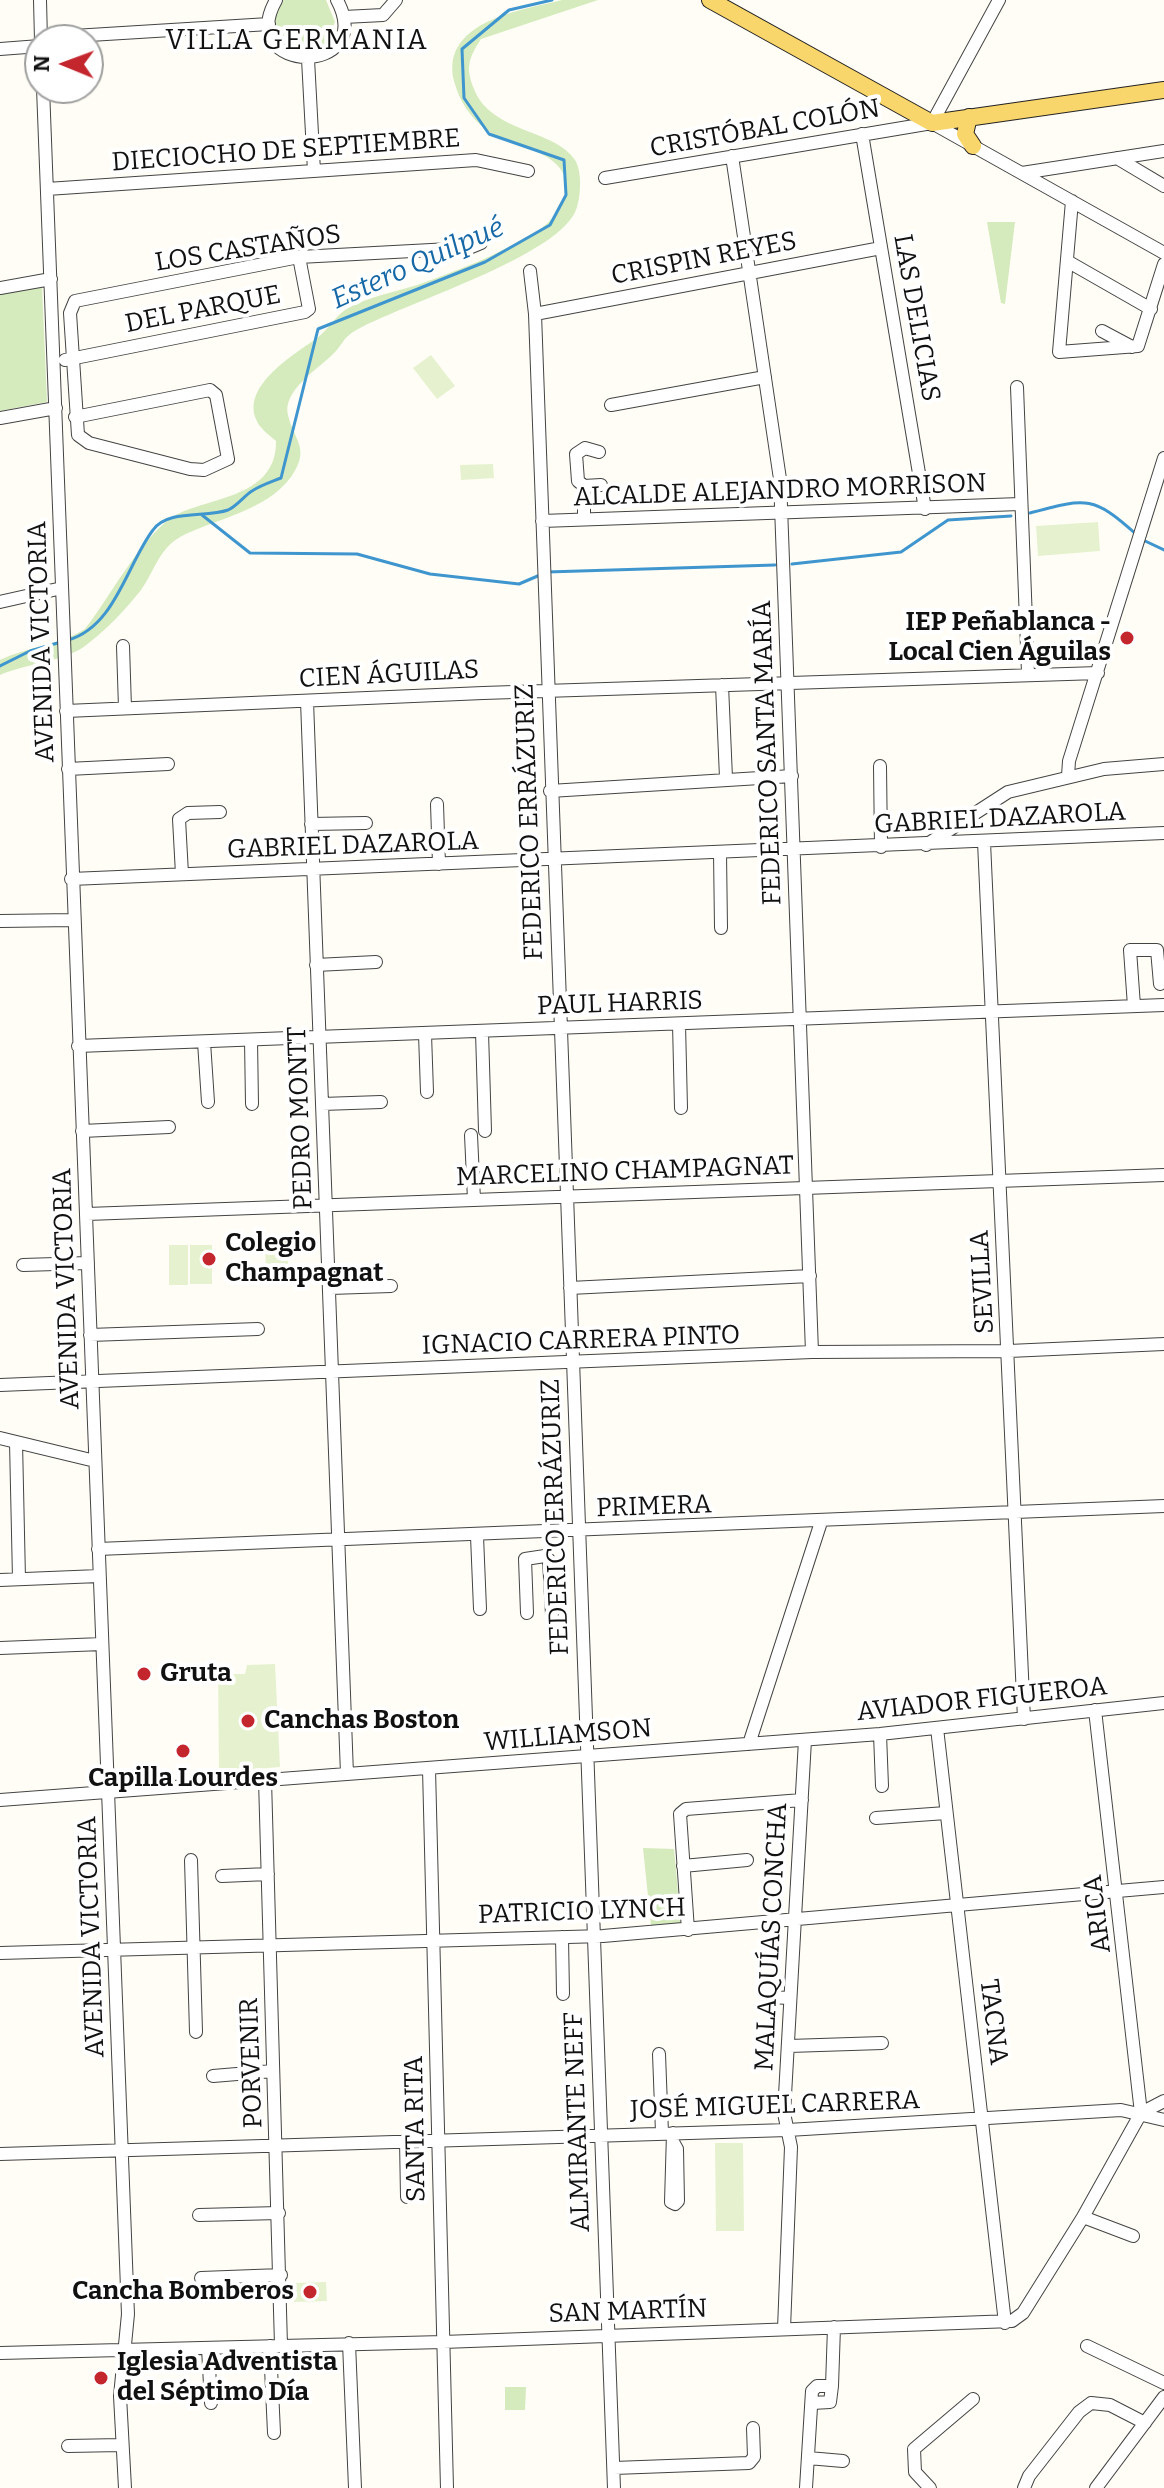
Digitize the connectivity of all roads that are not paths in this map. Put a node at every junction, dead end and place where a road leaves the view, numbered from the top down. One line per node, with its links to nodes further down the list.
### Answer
1 (40, 0): 8 (street)
2 (276, 0): 9 (street)
3 (337, 0): 7 (street)
4 (396, 0): 7 (street)
5 (710, 0): 17 (main road)
6 (999, 0): 17 (street)
7 (344, 17): 13 (street)
8 (41, 24)
9 (269, 24): 10 (street); 13 (street)
10 (104, 37)
11 (24, 45): 12 (street)
12 (0, 49)
13 (308, 59): 23 (street)
14 (1164, 90): 16 (main road)
15 (44, 104): 28 (street, AVENIDA VICTORIA)
16 (969, 117): 17 (main road); 19 (main road)
17 (932, 123): 18 (street, CRISTÓBAL COLÓN); 19 (street)
18 (862, 134): 21 (street, CRISTÓBAL COLÓN); 31 (street, LAS DELICIAS)
19 (973, 146): 25 (street)
20 (1164, 151): 22 (street)
21 (732, 156): 26 (street, CRISTÓBAL COLÓN); 37 (street, FEDERICO SANTA MARÍA)
22 (1117, 158): 25 (street); 27 (street)
23 (314, 171): 24 (street, DIECIOCHO DE SEPTIEMBRE); 28 (street, DIECIOCHO DE SEPTIEMBRE)
24 (528, 171)
25 (1022, 173): 29 (street)
26 (605, 178)
27 (1164, 186)
28 (47, 189): 38 (street, AVENIDA VICTORIA)
29 (1072, 201): 32 (street); 34 (street)
30 (481, 243): 33 (street, LOS CASTAÑOS)
31 (881, 248): 37 (street, CRISPIN REYES); 57 (street, LAS DELICIAS)
32 (1164, 253)
33 (299, 257): 44 (street, LOS CASTAÑOS); 44 (street, DEL PARQUE)
34 (1067, 261): 40 (street); 43 (street)
35 (1164, 264): 40 (street)
36 (530, 271): 41 (street, FEDERICO ERRÁZURIZ)
37 (750, 273): 41 (street, CRISPIN REYES); 46 (street, FEDERICO SANTA MARÍA)
38 (51, 279): 39 (street); 45 (street, AVENIDA VICTORIA)
39 (0, 288)
40 (1151, 309): 43 (street)
41 (535, 314): 60 (street, FEDERICO ERRÁZURIZ)
42 (1102, 331): 43 (street)
43 (1132, 347)
44 (71, 359): 45 (street, DEL PARQUE); 50 (street)
45 (54, 362): 49 (street, AVENIDA VICTORIA)
46 (765, 377): 48 (street); 58 (street, FEDERICO SANTA MARÍA)
47 (1017, 387): 56 (street)
48 (611, 405)
49 (56, 408): 51 (street); 61 (street, AVENIDA VICTORIA)
50 (75, 417): 50 (street)
51 (0, 418)
52 (599, 452): 55 (street)
53 (1164, 458): 65 (street)
54 (601, 485): 55 (street)
55 (584, 486): 59 (street)
56 (1020, 504): 57 (street, ALCALDE ALEJANDRO MORRISON); 64 (street)
57 (925, 509): 58 (street, ALCALDE ALEJANDRO MORRISON)
58 (782, 514): 59 (street, ALCALDE ALEJANDRO MORRISON); 66 (street, FEDERICO SANTA MARÍA)
59 (584, 519): 60 (street, ALCALDE ALEJANDRO MORRISON)
60 (542, 521): 68 (street, FEDERICO ERRÁZURIZ)
61 (62, 588): 62 (street); 71 (street, AVENIDA VICTORIA)
62 (0, 602)
63 (123, 646): 70 (street)
64 (1028, 673): 65 (street, CIEN ÁGUILAS); 66 (street, CIEN ÁGUILAS)
65 (1098, 673): 77 (street)
66 (788, 682): 67 (street, CIEN ÁGUILAS); 76 (street, FEDERICO SANTA MARÍA)
67 (722, 685): 68 (street, CIEN ÁGUILAS); 78 (street)
68 (546, 692): 69 (street, CIEN ÁGUILAS); 79 (street, FEDERICO ERRÁZURIZ)
69 (307, 701): 70 (street, CIEN ÁGUILAS); 83 (street, PEDRO MONTT)
70 (125, 708): 71 (street, CIEN ÁGUILAS)
71 (66, 711): 75 (street, AVENIDA VICTORIA)
72 (168, 764): 75 (street)
73 (1164, 764): 77 (street)
74 (880, 766): 87 (street)
75 (68, 769): 94 (street, AVENIDA VICTORIA)
76 (792, 776): 78 (street); 88 (street, FEDERICO SANTA MARÍA)
77 (1068, 776): 86 (street)
78 (726, 778): 79 (street)
79 (550, 791): 90 (street, FEDERICO ERRÁZURIZ)
80 (437, 804): 91 (street)
81 (220, 812): 93 (street)
82 (366, 823): 83 (street)
83 (311, 824): 92 (street, PEDRO MONTT)
84 (1164, 833): 85 (street, GABRIEL DAZAROLA)
85 (984, 842): 86 (street, GABRIEL DAZAROLA); 103 (street, SEVILLA)
86 (926, 845): 87 (street, GABRIEL DAZAROLA)
87 (881, 847): 88 (street, GABRIEL DAZAROLA)
88 (794, 850): 89 (street, GABRIEL DAZAROLA); 104 (street, FEDERICO SANTA MARÍA)
89 (720, 853): 90 (street, GABRIEL DAZAROLA); 97 (street)
90 (553, 860): 91 (street, GABRIEL DAZAROLA); 106 (street, FEDERICO ERRÁZURIZ)
91 (439, 864): 92 (street, GABRIEL DAZAROLA)
92 (313, 870): 93 (street, GABRIEL DAZAROLA); 99 (street, PEDRO MONTT)
93 (182, 874): 94 (street, GABRIEL DAZAROLA)
94 (71, 879): 95 (street, AVENIDA VICTORIA)
95 (73, 920): 96 (street); 112 (street, AVENIDA VICTORIA)
96 (0, 921)
97 (721, 928)
98 (376, 962): 99 (street)
99 (316, 965): 109 (street, PEDRO MONTT)
100 (1160, 984): 102 (street)
101 (1164, 1005): 102 (street, PAUL HARRIS)
102 (1134, 1006): 103 (street, PAUL HARRIS)
103 (991, 1011): 104 (street, PAUL HARRIS); 124 (street, SEVILLA)
104 (798, 1019): 105 (street, PAUL HARRIS); 125 (street, FEDERICO SANTA MARÍA)
105 (679, 1024): 106 (street, PAUL HARRIS); 118 (street)
106 (560, 1029): 107 (street, PAUL HARRIS); 126 (street, FEDERICO ERRÁZURIZ)
107 (482, 1032): 108 (street, PAUL HARRIS); 121 (street)
108 (425, 1034): 109 (street, PAUL HARRIS); 113 (street)
109 (319, 1038): 110 (street, PAUL HARRIS); 117 (street, PEDRO MONTT)
110 (251, 1040): 111 (street, PAUL HARRIS); 116 (street)
111 (204, 1042): 112 (street, PAUL HARRIS); 114 (street)
112 (78, 1046): 120 (street, AVENIDA VICTORIA)
113 (427, 1092)
114 (208, 1102)
115 (381, 1102): 117 (street)
116 (252, 1104)
117 (322, 1104): 128 (street, PEDRO MONTT)
118 (681, 1108)
119 (169, 1127): 120 (street)
120 (82, 1131): 129 (street, AVENIDA VICTORIA)
121 (485, 1131)
122 (471, 1135): 127 (street)
123 (1164, 1175): 124 (street, MARCELINO CHAMPAGNAT)
124 (999, 1181): 125 (street, MARCELINO CHAMPAGNAT); 141 (street, SEVILLA)
125 (805, 1188): 126 (street, MARCELINO CHAMPAGNAT); 133 (street, FEDERICO SANTA MARÍA)
126 (567, 1197): 127 (street, MARCELINO CHAMPAGNAT); 137 (street, FEDERICO ERRÁZURIZ)
127 (474, 1200): 128 (street, MARCELINO CHAMPAGNAT)
128 (326, 1205): 129 (street, MARCELINO CHAMPAGNAT); 136 (street, PEDRO MONTT)
129 (87, 1214): 130 (street, AVENIDA VICTORIA)
130 (88, 1263): 131 (street); 139 (street, AVENIDA VICTORIA)
131 (23, 1265)
132 (696, 1268): 134 (street)
133 (810, 1276): 134 (street); 142 (street, FEDERICO SANTA MARÍA)
134 (697, 1282): 137 (street)
135 (391, 1286): 136 (street)
136 (330, 1288): 144 (street, PEDRO MONTT)
137 (570, 1288): 143 (street, FEDERICO ERRÁZURIZ)
138 (258, 1329): 139 (street)
139 (90, 1335): 145 (street, AVENIDA VICTORIA)
140 (1164, 1344): 141 (street, IGNACIO CARRERA PINTO)
141 (1009, 1351): 142 (street, IGNACIO CARRERA PINTO); 151 (street, SEVILLA)
142 (812, 1352): 143 (street, IGNACIO CARRERA PINTO)
143 (573, 1363): 144 (street, IGNACIO CARRERA PINTO); 153 (street, FEDERICO ERRÁZURIZ)
144 (333, 1373): 145 (street, IGNACIO CARRERA PINTO); 156 (street, PEDRO MONTT)
145 (92, 1383): 146 (street, IGNACIO CARRERA PINTO); 149 (street, AVENIDA VICTORIA)
146 (0, 1385)
147 (0, 1438): 148 (street)
148 (16, 1442): 149 (street); 160 (street)
149 (95, 1461): 157 (street, AVENIDA VICTORIA)
150 (1164, 1506): 151 (street, PRIMERA)
151 (1014, 1513): 152 (street, PRIMERA); 169 (street, SEVILLA)
152 (821, 1522): 153 (street, PRIMERA); 173 (street)
153 (578, 1532): 154 (street, PRIMERA); 174 (street, FEDERICO ERRÁZURIZ)
154 (530, 1534): 155 (street, PRIMERA); 158 (street)
155 (477, 1536): 156 (street, PRIMERA); 162 (street)
156 (339, 1541): 157 (street, PRIMERA); 176 (street, PEDRO MONTT)
157 (98, 1549): 159 (street, AVENIDA VICTORIA)
158 (531, 1557): 163 (street); 164 (street)
159 (99, 1576): 160 (street); 165 (street, AVENIDA VICTORIA)
160 (19, 1579): 161 (street)
161 (0, 1580)
162 (480, 1609)
163 (527, 1613)
164 (552, 1614)
165 (102, 1644): 166 (street); 179 (street, AVENIDA VICTORIA)
166 (0, 1648)
167 (1164, 1703): 168 (street, AVIADOR FIGUEROA)
168 (1095, 1710): 169 (street, AVIADOR FIGUEROA); 190 (street, ARICA)
169 (1024, 1719): 170 (street, AVIADOR FIGUEROA)
170 (937, 1728): 171 (street, AVIADOR FIGUEROA); 182 (street, TACNA)
171 (880, 1734): 172 (street, AVIADOR FIGUEROA); 178 (street)
172 (805, 1740): 173 (street, WILLIAMSON); 181 (street, MALAQUÍAS CONCHA)
173 (749, 1744): 174 (street, WILLIAMSON)
174 (587, 1755): 175 (street, WILLIAMSON); 194 (street, ALMIRANTE NEFF)
175 (429, 1769): 176 (street, WILLIAMSON); 196 (street, SANTA RITA)
176 (347, 1774): 177 (street, WILLIAMSON)
177 (265, 1780): 179 (street, WILLIAMSON); 187 (street, PORVENIR)
178 (882, 1786)
179 (107, 1793): 180 (street, WILLIAMSON); 199 (street, AVENIDA VICTORIA)
180 (0, 1800)
181 (802, 1800): 186 (street); 192 (street, MALAQUÍAS CONCHA)
182 (946, 1813): 183 (street); 191 (street, TACNA)
183 (876, 1818)
184 (191, 1860): 198 (street)
185 (747, 1860): 186 (street)
186 (683, 1866): 193 (street)
187 (268, 1874): 188 (street); 197 (street, PORVENIR)
188 (222, 1876)
189 (1164, 1887): 190 (street, PATRICIO LYNCH)
190 (1118, 1891): 191 (street, PATRICIO LYNCH); 211 (street, ARICA)
191 (956, 1905): 192 (street, PATRICIO LYNCH); 212 (street, TACNA)
192 (793, 1919): 193 (street, PATRICIO LYNCH); 203 (street, MALAQUÍAS CONCHA)
193 (688, 1930): 194 (street, PATRICIO LYNCH)
194 (595, 1936): 195 (street, PATRICIO LYNCH); 215 (street, ALMIRANTE NEFF)
195 (562, 1937): 196 (street, PATRICIO LYNCH); 202 (street)
196 (433, 1938): 197 (street, PATRICIO LYNCH); 217 (street, SANTA RITA)
197 (271, 1944): 198 (street, PATRICIO LYNCH); 208 (street, PORVENIR)
198 (194, 1946): 199 (street, PATRICIO LYNCH); 204 (street)
199 (115, 1949): 200 (street, PATRICIO LYNCH); 220 (street, AVENIDA VICTORIA)
200 (0, 1953)
201 (764, 1978): 203 (street)
202 (563, 1994)
203 (790, 1998): 206 (street, MALAQUÍAS CONCHA)
204 (196, 2032)
205 (882, 2043): 206 (street)
206 (789, 2046): 214 (street, MALAQUÍAS CONCHA)
207 (659, 2054): 216 (street)
208 (273, 2071): 209 (street); 219 (street, PORVENIR)
209 (213, 2076)
210 (1164, 2101): 211 (street, JOSÉ MIGUEL CARRERA)
211 (1141, 2113): 212 (street, JOSÉ MIGUEL CARRERA); 213 (street); 225 (street)
212 (984, 2120): 214 (street, JOSÉ MIGUEL CARRERA); 229 (street, TACNA)
213 (1164, 2120)
214 (788, 2130): 216 (street, JOSÉ MIGUEL CARRERA); 231 (street, MALAQUÍAS CONCHA)
215 (600, 2135): 216 (street, JOSÉ MIGUEL CARRERA); 217 (street, JOSÉ MIGUEL CARRERA); 232 (street, ALMIRANTE NEFF)
216 (669, 2136)
217 (438, 2138): 218 (street, JOSÉ MIGUEL CARRERA); 233 (street, SANTA RITA)
218 (406, 2140): 219 (street, JOSÉ MIGUEL CARRERA); 222 (street)
219 (276, 2145): 220 (street, JOSÉ MIGUEL CARRERA); 223 (street, PORVENIR)
220 (122, 2151): 221 (street, JOSÉ MIGUEL CARRERA); 238 (street, AVENIDA VICTORIA)
221 (0, 2154)
222 (407, 2197)
223 (279, 2213): 224 (street); 227 (street, PORVENIR)
224 (199, 2215)
225 (1083, 2217): 226 (street); 229 (street)
226 (1133, 2236)
227 (281, 2275): 228 (street); 235 (street, PORVENIR)
228 (201, 2278)
229 (1005, 2323): 230 (street, SAN MARTÍN)
230 (834, 2327): 231 (street, SAN MARTÍN); 249 (street)
231 (784, 2329): 232 (street, SAN MARTÍN)
232 (607, 2335): 233 (street, SAN MARTÍN); 251 (street, ALMIRANTE NEFF)
233 (443, 2342): 234 (street, SAN MARTÍN); 254 (street, SANTA RITA)
234 (349, 2343): 235 (street, SAN MARTÍN); 253 (street)
235 (275, 2345): 237 (street, SAN MARTÍN); 246 (street, PORVENIR)
236 (1087, 2346): 240 (street)
237 (208, 2348): 238 (street, SAN MARTÍN); 243 (street)
238 (125, 2350): 239 (street, SAN MARTÍN); 247 (street, AVENIDA VICTORIA)
239 (0, 2353)
240 (1164, 2383)
241 (1164, 2397): 244 (street)
242 (973, 2399): 257 (street)
243 (211, 2403)
244 (1145, 2423): 258 (street); 259 (street)
245 (753, 2428): 251 (street)
246 (274, 2433)
247 (121, 2445): 248 (street); 252 (street, AVENIDA VICTORIA)
248 (68, 2446)
249 (808, 2458): 250 (street); 256 (street)
250 (843, 2461)
251 (614, 2468): 255 (street, ALMIRANTE NEFF)
252 (125, 2488)
253 (355, 2488)
254 (447, 2488)
255 (614, 2488)
256 (806, 2488)
257 (930, 2488)
258 (1024, 2488)
259 (1096, 2488)

